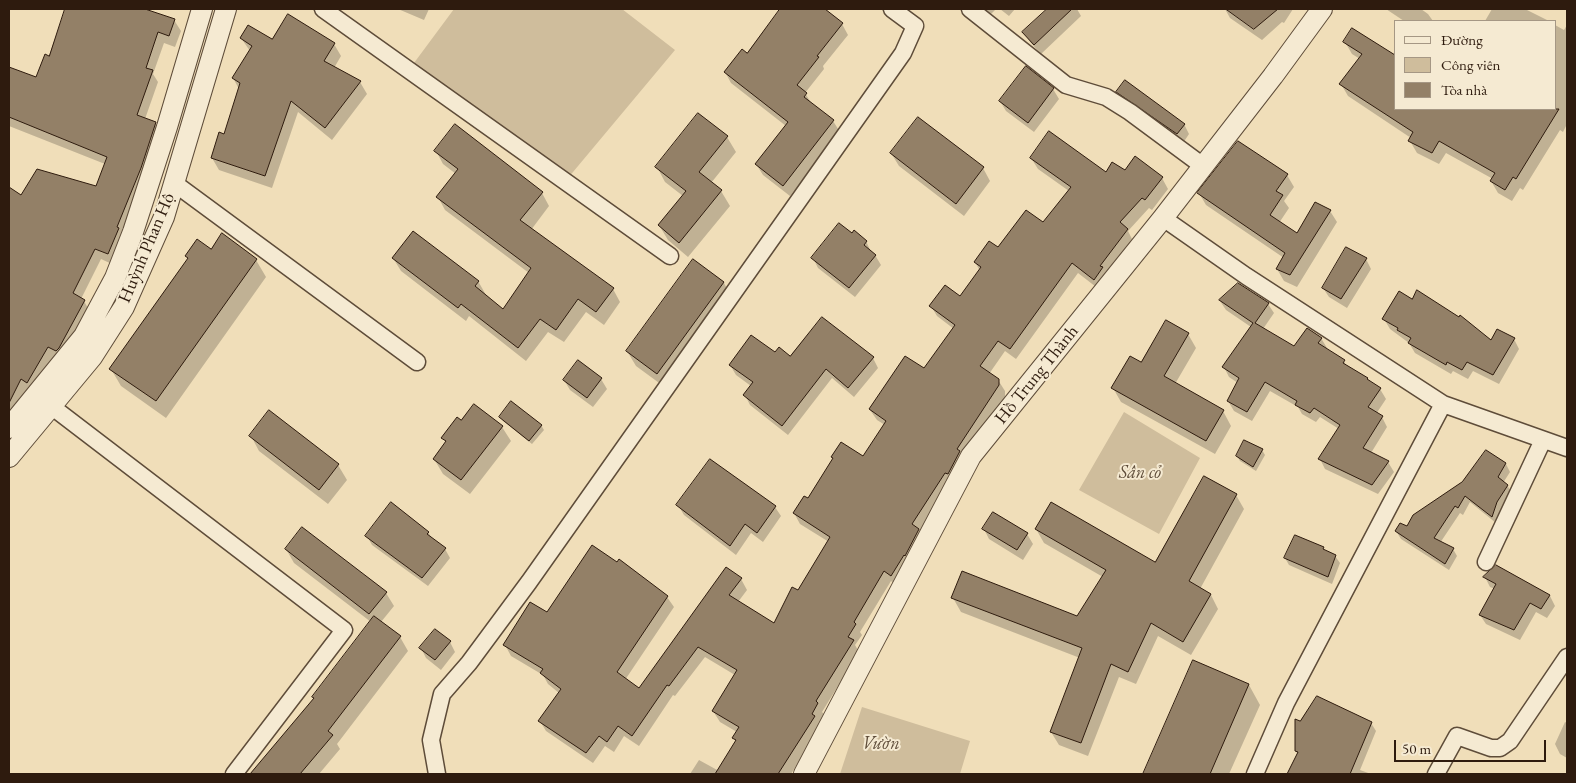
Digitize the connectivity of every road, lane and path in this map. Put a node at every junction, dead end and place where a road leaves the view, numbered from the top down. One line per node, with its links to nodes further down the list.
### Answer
1 (202, 9): 12 (street, Huỳnh Phan Hộ)
2 (226, 9): 8 (street, Huỳnh Phan Hộ)
3 (323, 9): 10 (street)
4 (892, 9): 21 (street)
5 (970, 9): 7 (street)
6 (1322, 9): 7 (street, Hồ Trung Thành)
7 (1203, 166): 9 (street, Hồ Trung Thành)
8 (174, 183): 11 (street); 12 (street, Huỳnh Phan Hộ)
9 (1163, 218): 13 (street); 22 (street, Hồ Trung Thành)
10 (670, 256)
11 (417, 362)
12 (44, 399): 14 (street, Huỳnh Phan Hộ); 17 (street, Huỳnh Phan Hộ); 20 (street)
13 (1443, 404): 15 (street); 23 (street)
14 (9, 428)
15 (1543, 440): 16 (street); 18 (street)
16 (1567, 448)
17 (9, 457)
18 (1486, 562)
19 (1567, 657): 24 (street)
20 (234, 774)
21 (437, 774)
22 (804, 774)
23 (1255, 774)
24 (1436, 774)

